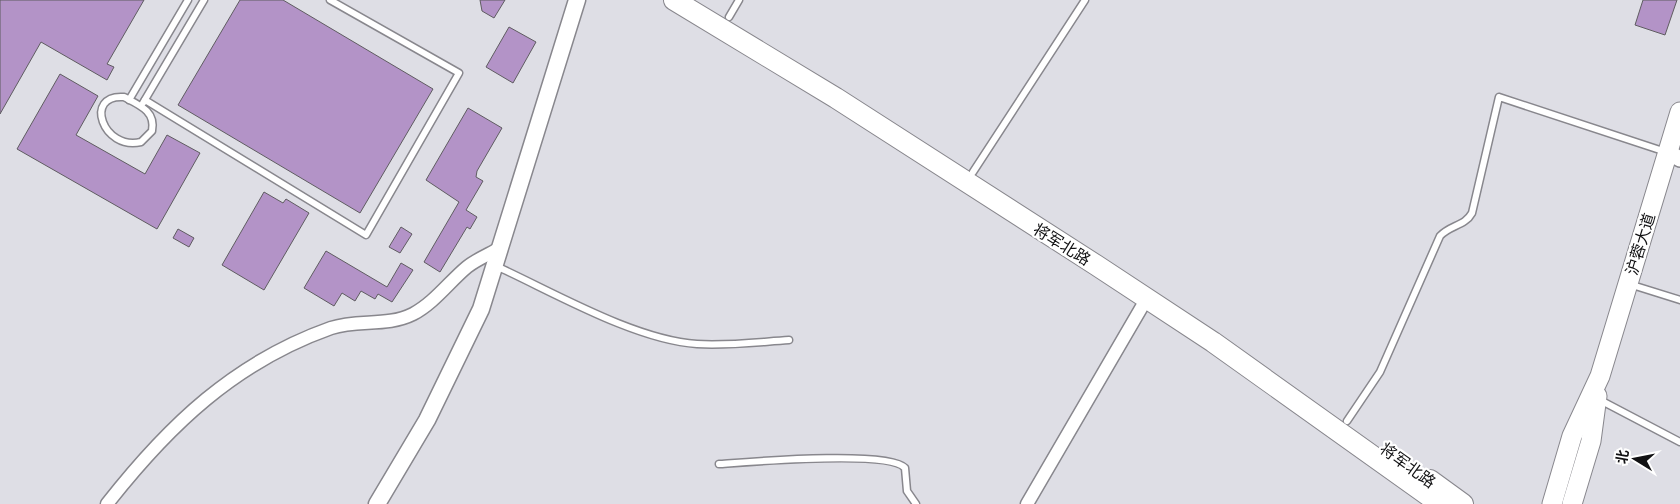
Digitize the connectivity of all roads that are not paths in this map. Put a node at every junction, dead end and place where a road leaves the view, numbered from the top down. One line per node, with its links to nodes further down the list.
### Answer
1 (188, 0): 10 (lane)
2 (204, 0): 11 (lane)
3 (330, 0): 11 (lane)
4 (577, 0): 15 (main road)
5 (674, 0): 18 (highway, 将军北路)
6 (700, 0): 9 (highway, 将军北路)
7 (739, 0): 9 (lane)
8 (1085, 0): 14 (lane)
9 (729, 18): 14 (highway, 将军北路)
10 (129, 100): 11 (lane); 11 (lane)
11 (143, 103)
12 (1680, 112): 13 (main road, 沪蓉大道)
13 (1674, 156): 17 (main road, 沪蓉大道); 23 (lane)
14 (973, 172): 23 (highway, 将军北路)
15 (500, 248): 16 (main road); 27 (street)
16 (496, 266): 20 (lane); 28 (main road)
17 (1628, 283): 19 (lane); 21 (main road, 沪蓉大道)
18 (1147, 298): 26 (highway, 将军北路); 30 (street)
19 (1680, 300)
20 (789, 340)
21 (1600, 376): 22 (main road, 沪蓉大道); 32 (main road, 沪蓉大道)
22 (1597, 398): 24 (lane); 33 (main road, 沪蓉大道)
23 (1348, 421): 31 (highway, 将军北路)
24 (1680, 442)
25 (719, 464): 29 (lane)
26 (1432, 502)
27 (107, 504)
28 (378, 504)
29 (916, 504)
30 (1027, 504)
31 (1463, 504)
32 (1552, 504)
33 (1572, 504)

